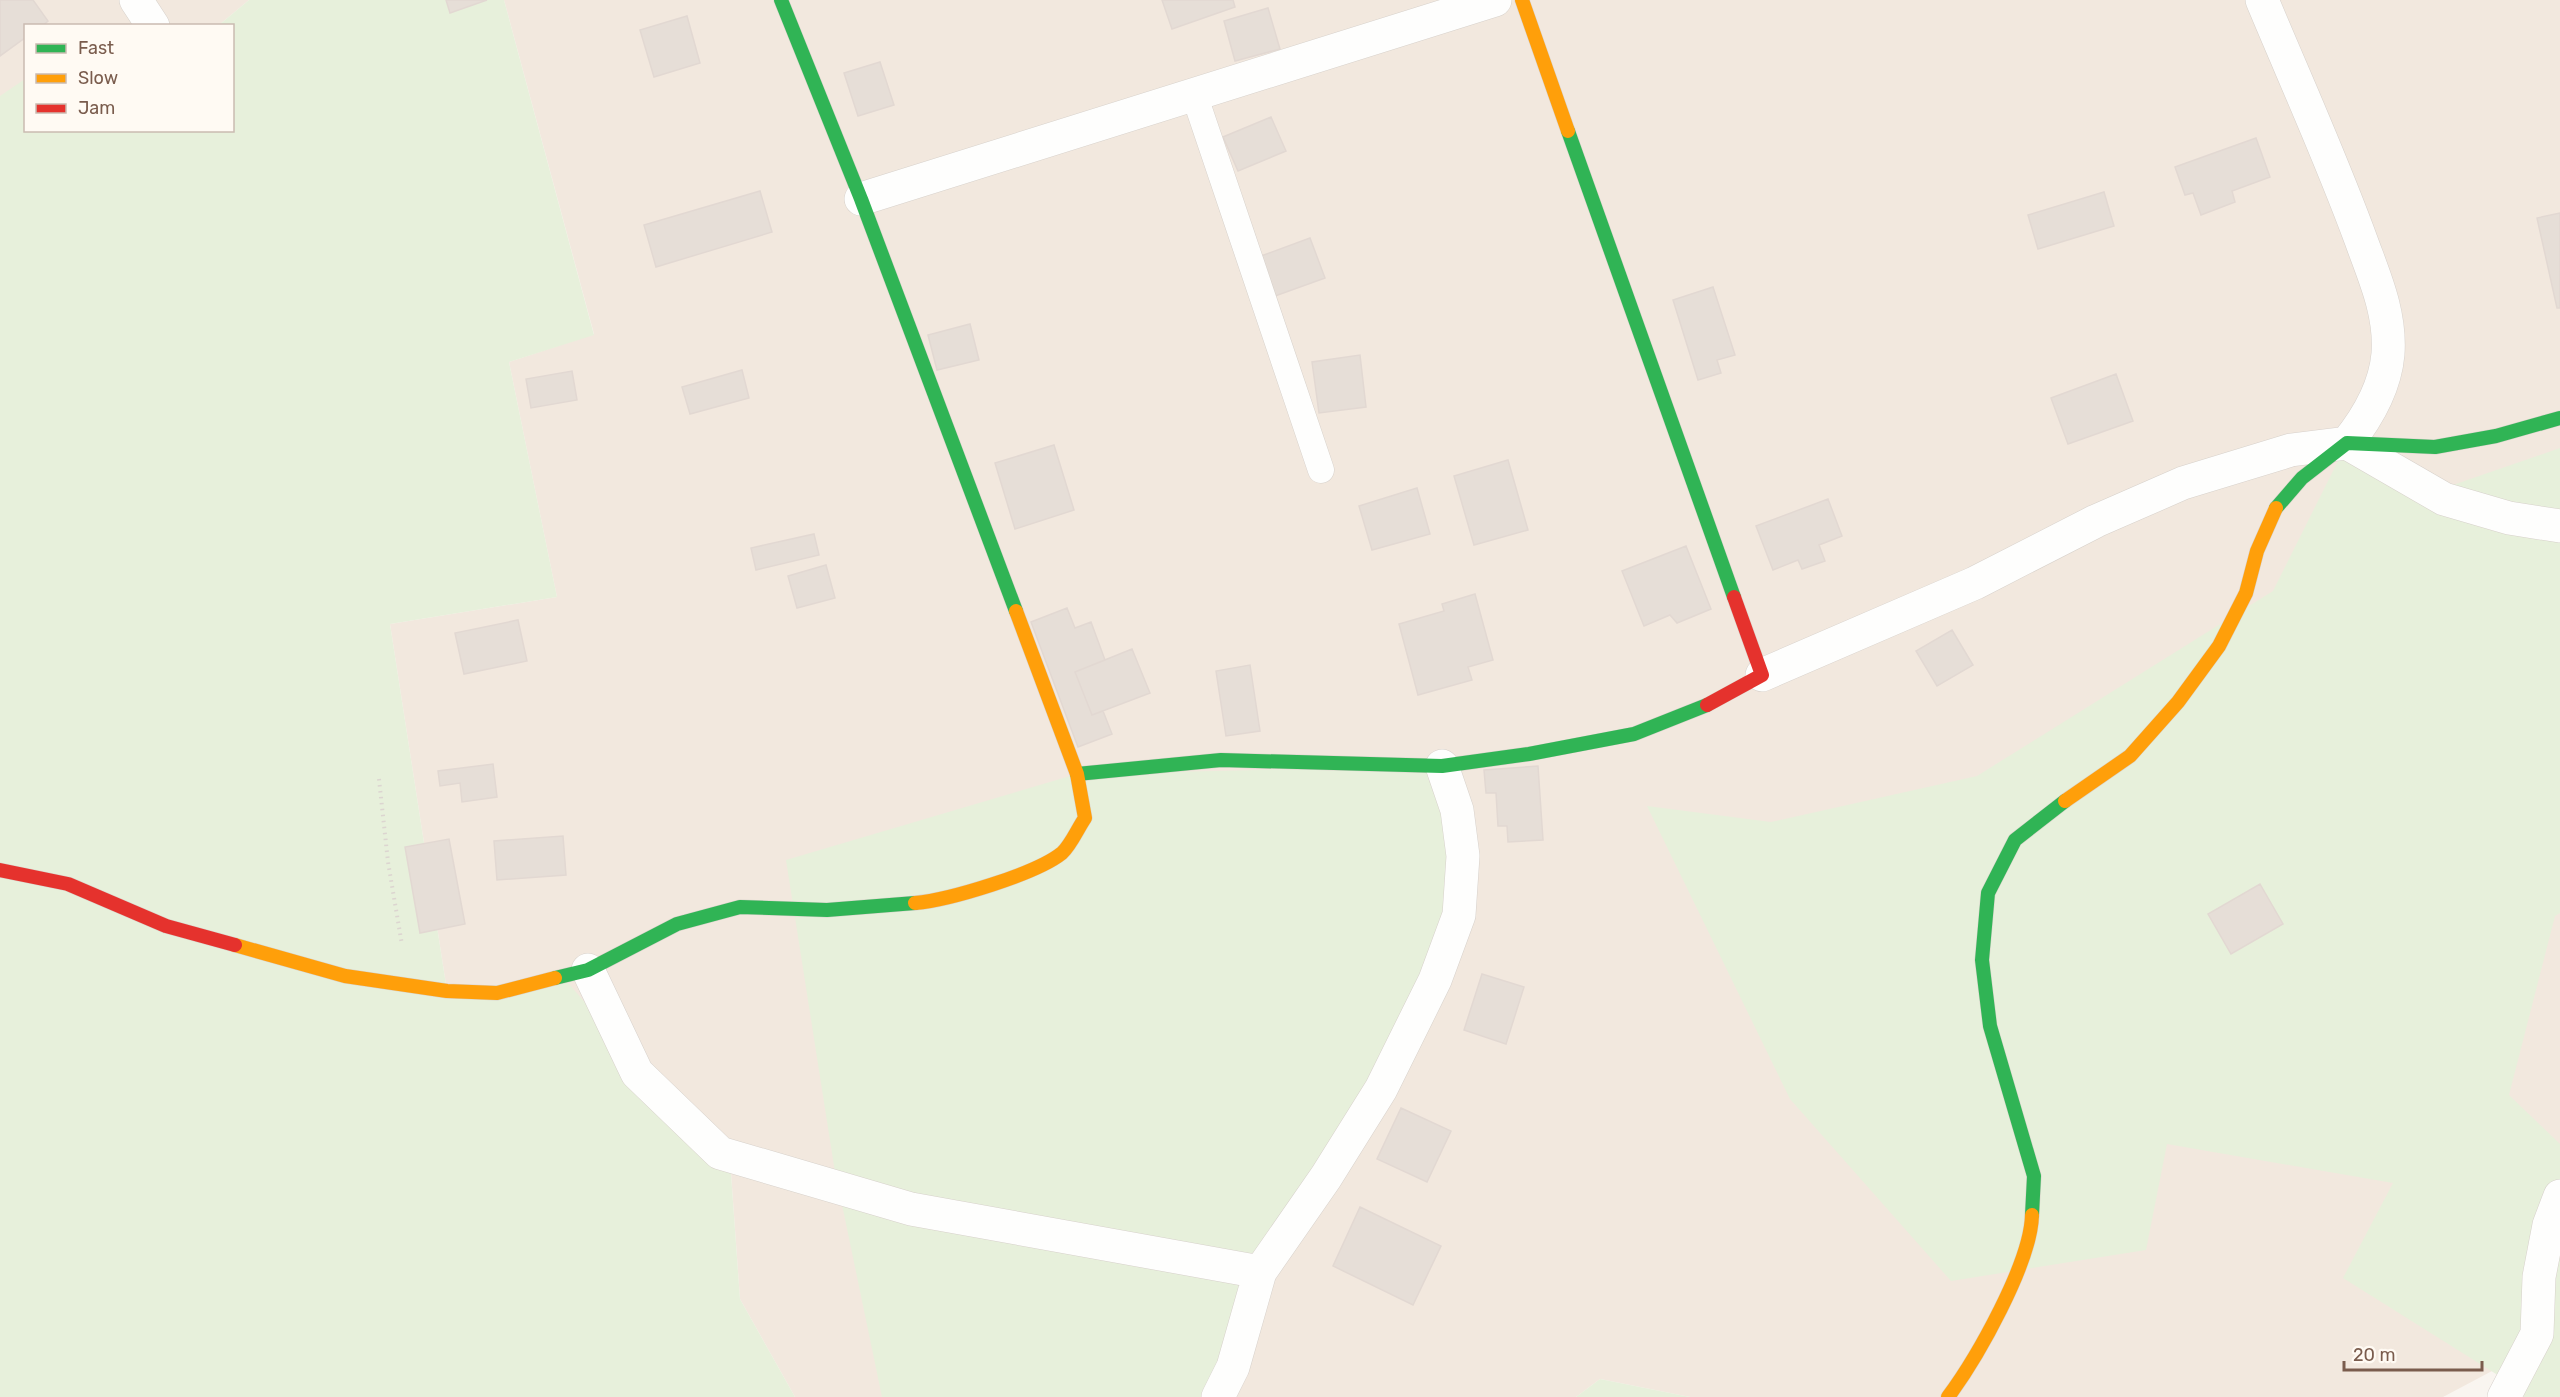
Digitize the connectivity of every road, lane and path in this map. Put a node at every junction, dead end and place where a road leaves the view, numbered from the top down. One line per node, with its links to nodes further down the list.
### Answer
1 (136, 0): 6 (street)
2 (780, 0): 8 (street)
3 (1495, 0): 7 (street)
4 (1522, 0): 13 (street)
5 (2262, 0): 10 (street)
6 (152, 24)
7 (1194, 94): 8 (street); 11 (lane)
8 (861, 199): 15 (street)
9 (2560, 418): 10 (street)
10 (2347, 443): 12 (street); 13 (street); 23 (street)
11 (1321, 470)
12 (2560, 526)
13 (1762, 675): 14 (street)
14 (1442, 766): 15 (street); 21 (street)
15 (1077, 774): 18 (street)
16 (379, 779): 19 (path)
17 (0, 870): 19 (street)
18 (588, 970): 19 (street); 21 (street)
19 (402, 984)
20 (2560, 1196): 24 (street)
21 (1260, 1272): 22 (street)
22 (1218, 1397)
23 (1948, 1397)
24 (2504, 1397)

